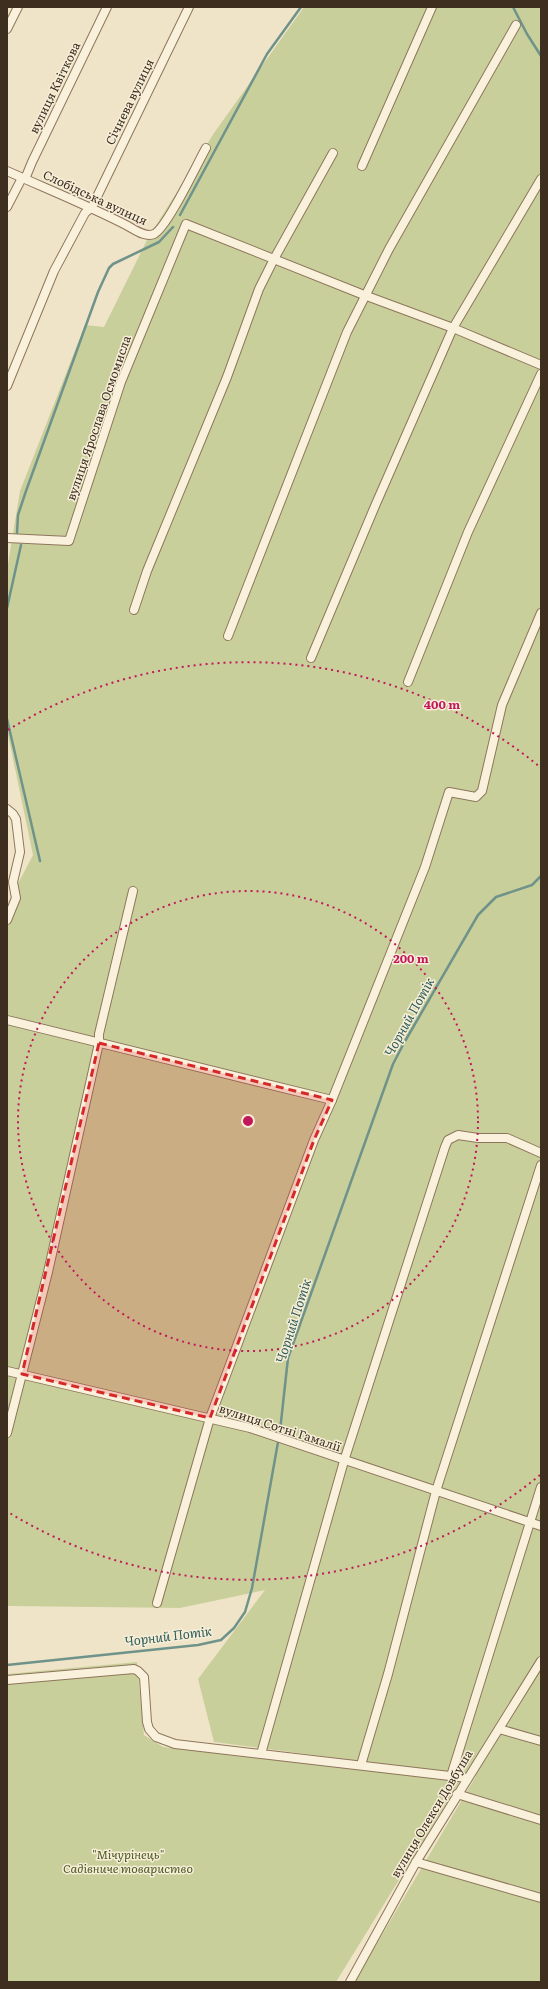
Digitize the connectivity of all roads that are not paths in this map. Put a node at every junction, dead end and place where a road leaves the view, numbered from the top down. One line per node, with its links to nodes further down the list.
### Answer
1 (18, 7): 6 (street)
2 (107, 7): 11 (street, вулиця Квіткова)
3 (189, 7): 14 (street, Січнева вулиця)
4 (432, 7): 9 (street)
5 (516, 25): 16 (street)
6 (7, 29)
7 (206, 148): 14 (street, Слобідська вулиця)
8 (333, 154): 15 (street)
9 (362, 166)
10 (7, 171): 11 (street, Слобідська вулиця)
11 (24, 178): 13 (street, вулиця Квіткова); 14 (street, Слобідська вулиця)
12 (541, 179): 17 (street)
13 (7, 207)
14 (92, 207): 20 (street, Січнева вулиця)
15 (274, 259): 16 (street); 21 (street, вулиця Ярослава Осмомисла); 22 (street)
16 (364, 295): 17 (street); 24 (street)
17 (453, 328): 18 (street); 25 (street)
18 (541, 365)
19 (541, 374): 26 (street)
20 (7, 386)
21 (7, 538)
22 (134, 610)
23 (541, 612): 32 (street)
24 (228, 636)
25 (311, 658)
26 (408, 682)
27 (7, 809): 29 (street)
28 (133, 891): 31 (street)
29 (7, 920)
30 (7, 1020): 31 (street)
31 (99, 1043): 32 (street); 36 (street)
32 (332, 1100): 37 (street)
33 (541, 1153): 39 (street)
34 (541, 1165): 41 (street)
35 (7, 1371): 36 (street, вулиця Сотні Гамалії)
36 (22, 1374): 37 (street, вулиця Сотні Гамалії); 38 (street)
37 (210, 1418): 39 (street, вулиця Сотні Гамалії); 44 (street)
38 (7, 1433)
39 (344, 1461): 41 (street, вулиця Сотні Гамалії); 49 (street)
40 (541, 1487): 42 (street)
41 (436, 1491): 42 (street, вулиця Сотні Гамалії); 50 (street)
42 (530, 1522): 43 (street, вулиця Сотні Гамалії); 51 (street)
43 (541, 1526)
44 (157, 1603)
45 (541, 1662): 47 (street, вулиця Олекси Довбуша)
46 (7, 1680): 49 (street)
47 (499, 1730): 48 (street); 52 (street, вулиця Олекси Довбуша)
48 (541, 1741)
49 (261, 1754): 50 (street)
50 (360, 1765): 51 (street)
51 (451, 1776): 52 (street)
52 (467, 1778): 53 (street, вулиця Олекси Довбуша)
53 (457, 1794): 54 (street); 55 (street, вулиця Олекси Довбуша)
54 (541, 1820)
55 (416, 1862): 56 (street); 57 (street, вулиця Олекси Довбуша)
56 (541, 1898)
57 (350, 1982)

